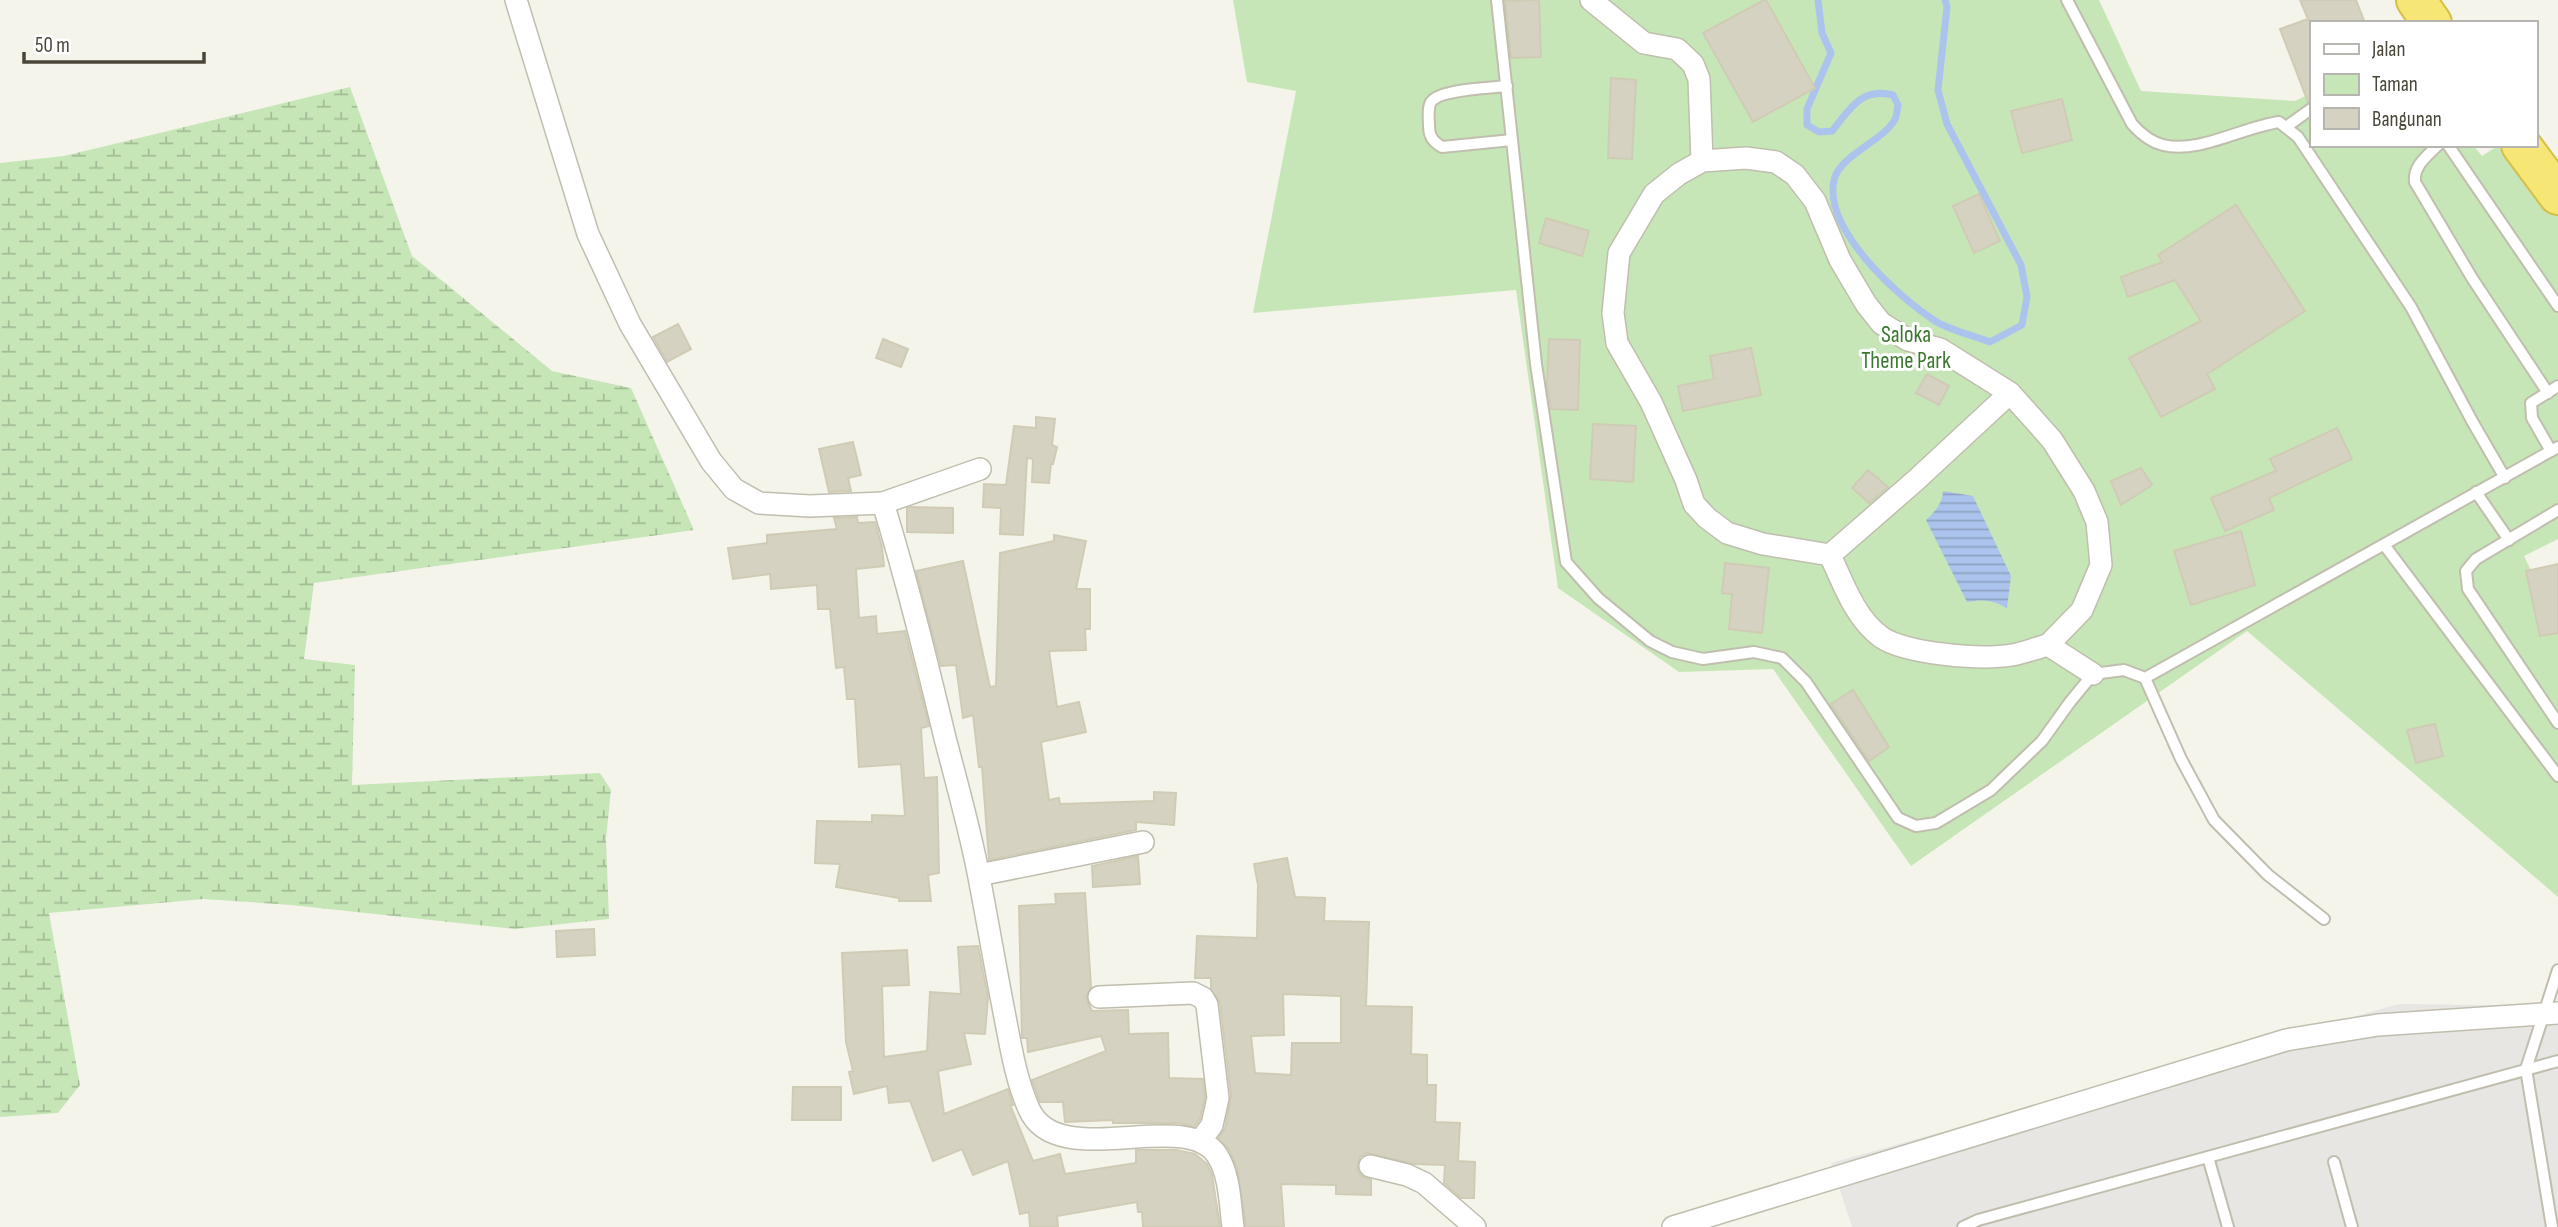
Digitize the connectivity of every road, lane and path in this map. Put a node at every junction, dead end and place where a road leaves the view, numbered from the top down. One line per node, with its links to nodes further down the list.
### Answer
1 (516, 0): 24 (street)
2 (1497, 0): 7 (lane)
3 (1591, 0): 14 (street)
4 (2067, 0): 9 (lane)
5 (2416, 0): 6 (highway)
6 (2431, 21)
7 (1507, 86): 10 (lane); 10 (lane)
8 (2310, 110): 9 (lane)
9 (2286, 127): 22 (lane)
10 (1512, 140): 30 (lane)
11 (2436, 147): 19 (lane)
12 (2449, 147): 16 (lane)
13 (2522, 147): 15 (highway)
14 (1702, 161): 18 (street); 28 (street)
15 (2558, 195)
16 (2558, 306)
17 (2558, 386): 19 (lane)
18 (2010, 393): 28 (street); 29 (street)
19 (2548, 393): 20 (lane)
20 (2555, 449): 22 (lane)
21 (980, 469): 24 (street)
22 (2505, 478): 23 (lane)
23 (2476, 492): 26 (lane); 27 (lane)
24 (883, 503): 35 (street)
25 (2558, 510): 26 (lane)
26 (2509, 540): 32 (lane)
27 (2385, 545): 31 (lane); 33 (lane)
28 (1830, 555): 29 (street)
29 (2048, 645): 30 (street)
30 (2093, 674): 31 (lane)
31 (2145, 678): 36 (lane)
32 (2558, 723)
33 (2558, 776)
34 (1143, 842): 35 (street)
35 (979, 874): 42 (street)
36 (2324, 919)
37 (2558, 970): 39 (lane)
38 (1099, 997): 42 (street)
39 (2552, 1014): 41 (lane); 48 (street)
40 (2558, 1061): 41 (lane)
41 (2526, 1069): 43 (lane); 52 (lane)
42 (1201, 1140): 46 (street)
43 (2208, 1157): 49 (lane); 50 (lane)
44 (2334, 1162): 51 (lane)
45 (1370, 1166): 47 (street)
46 (1233, 1227)
47 (1475, 1227)
48 (1673, 1227)
49 (1963, 1227)
50 (2228, 1227)
51 (2352, 1227)
52 (2552, 1227)

